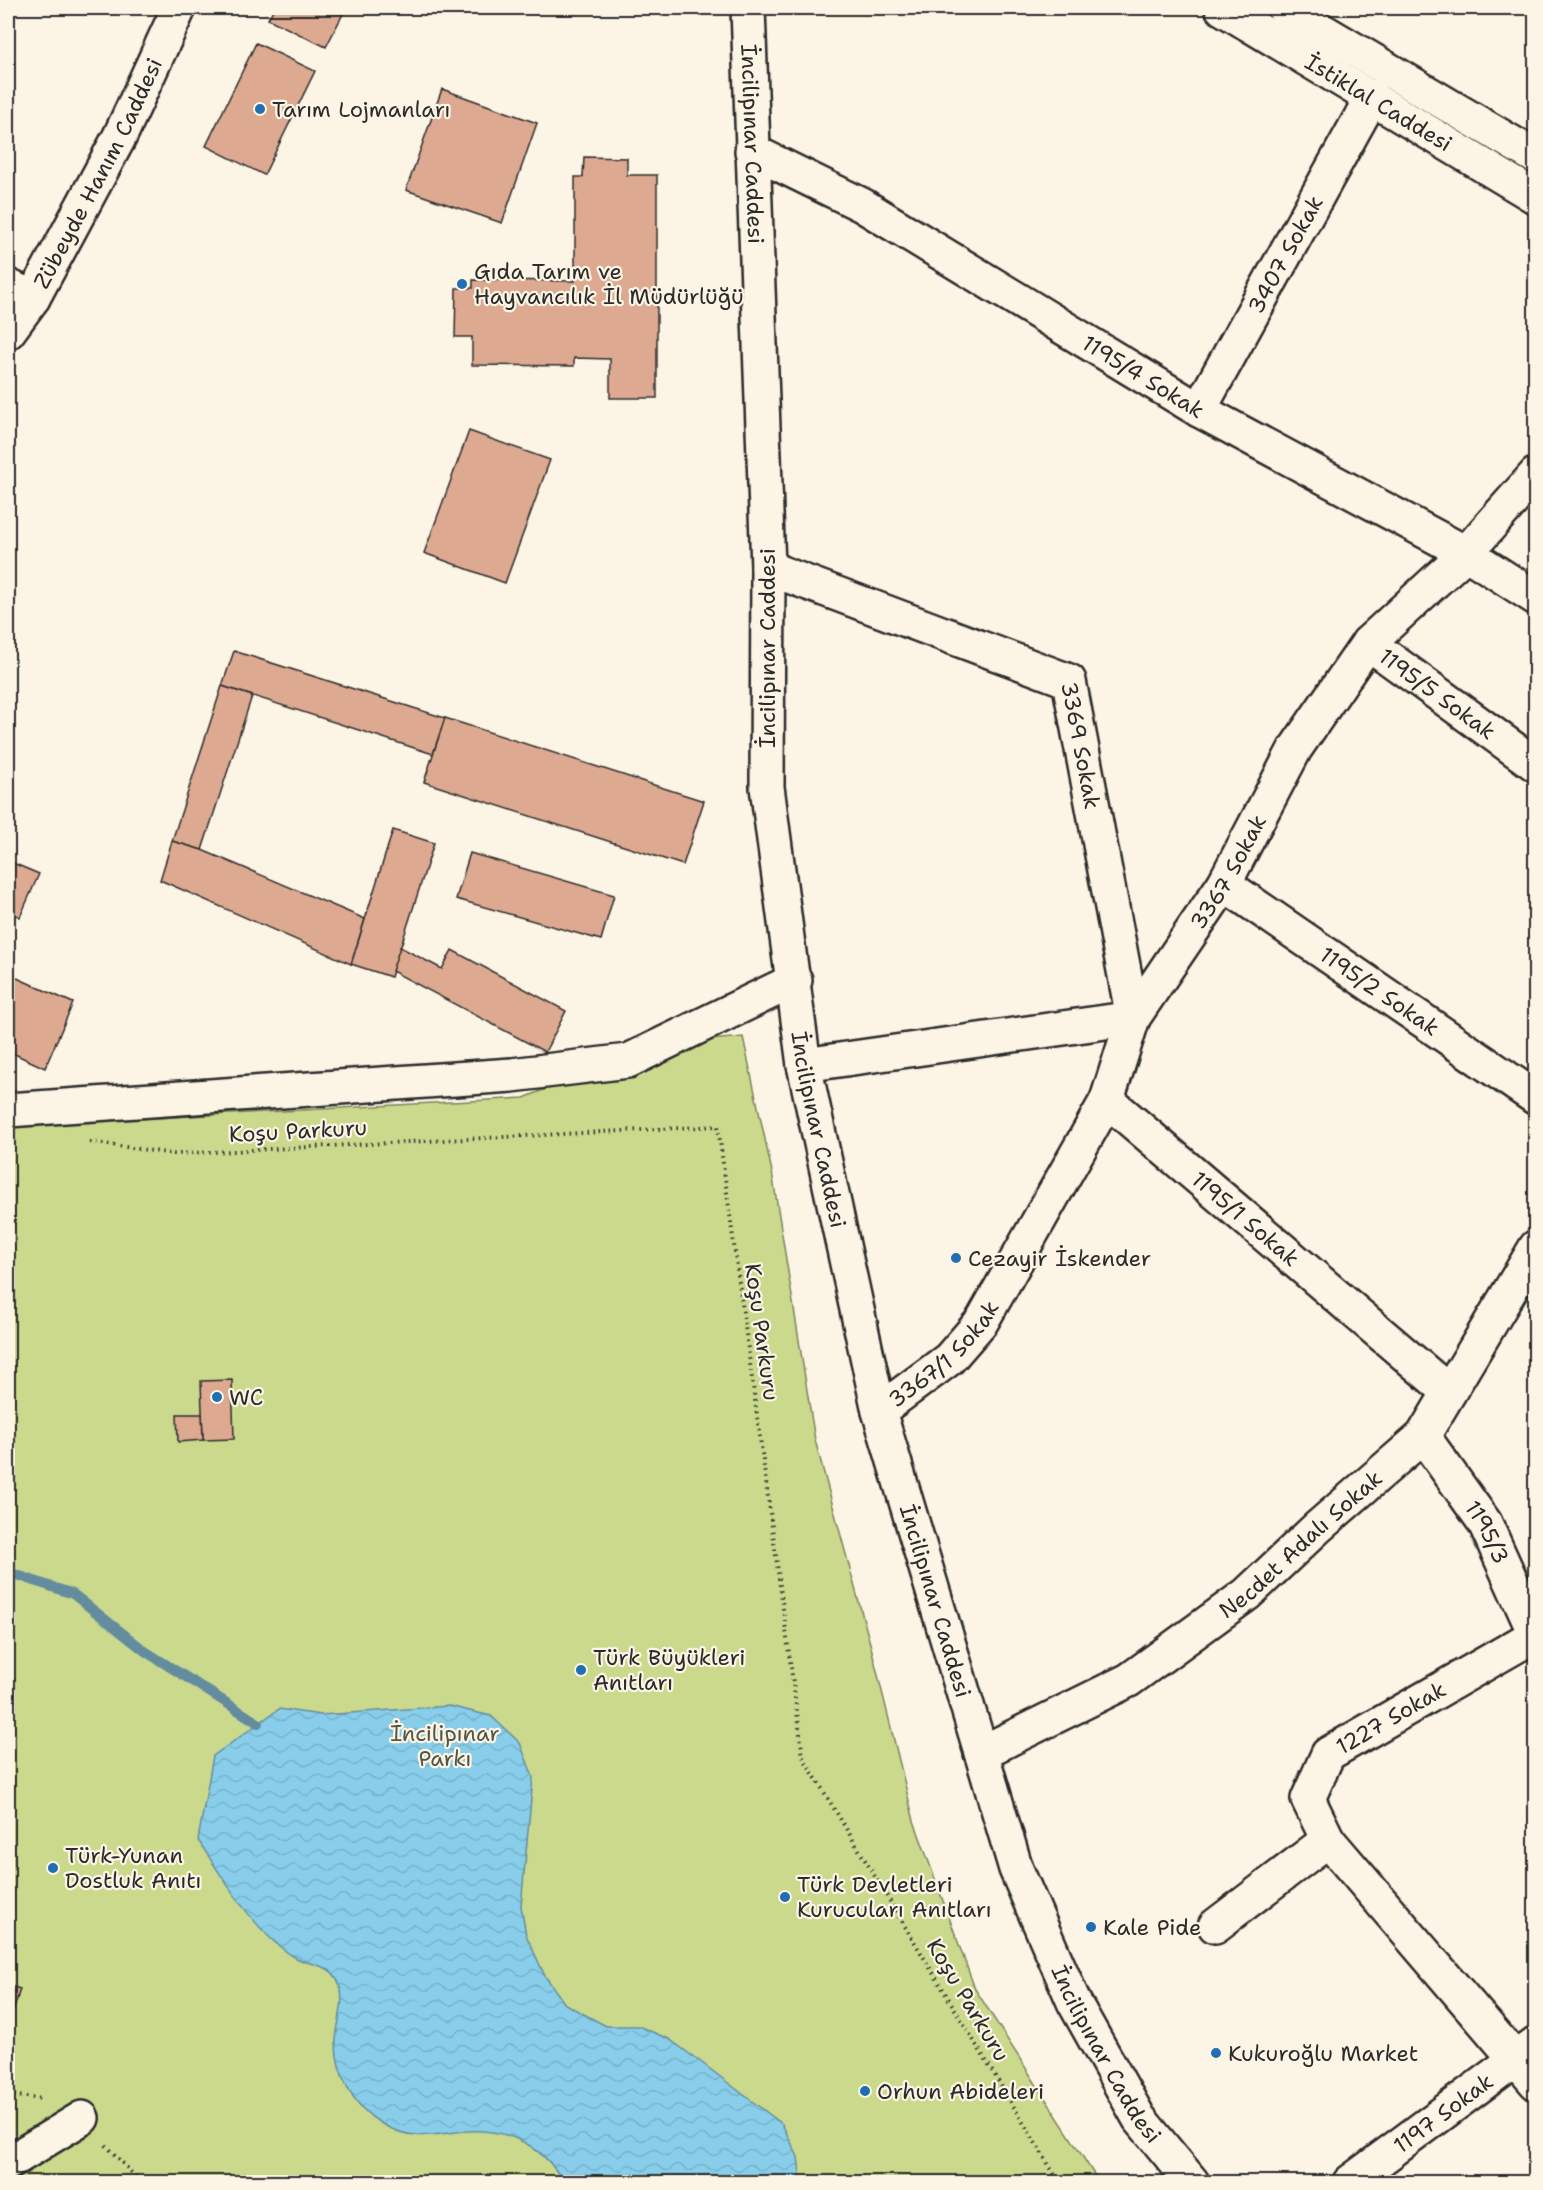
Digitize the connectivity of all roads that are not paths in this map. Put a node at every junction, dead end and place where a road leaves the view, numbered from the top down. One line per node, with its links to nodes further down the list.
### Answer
1 (179, 8): 9 (street, Zübeyde Hanım Caddesi)
2 (748, 8): 6 (street, İncilipınar Caddesi)
3 (1222, 8): 5 (street, İstiklal Caddesi)
4 (1284, 8): 7 (street)
5 (1372, 97): 8 (street, İstiklal Caddesi); 11 (street, 3407 Sokak)
6 (752, 151): 11 (street, 1195/4 Sokak); 14 (street, İncilipınar Caddesi)
7 (1536, 157)
8 (1536, 197)
9 (20, 292): 10 (street, Zübeyde Hanım Caddesi)
10 (8, 332)
11 (1199, 410): 13 (street, 1195/4 Sokak)
12 (1536, 474): 13 (street, 3367 Sokak)
13 (1466, 553): 15 (street, 1195/4 Sokak); 16 (street, 3367 Sokak)
14 (768, 568): 19 (street, İncilipınar Caddesi); 20 (street, 3369 Sokak)
15 (1536, 598)
16 (1368, 643): 17 (street, 1195/5 Sokak); 18 (street, 3367 Sokak)
17 (1536, 765)
18 (1224, 884): 20 (street, 3367 Sokak); 22 (street, 1195/2 Sokak)
19 (795, 980): 21 (street, İncilipınar Caddesi); 24 (street)
20 (1133, 1018): 21 (street); 23 (street)
21 (804, 1065): 27 (street, İncilipınar Caddesi)
22 (1536, 1098)
23 (1107, 1100): 26 (street, 1195/1 Sokak); 27 (street, 3367/1 Sokak)
24 (8, 1110)
25 (1536, 1247): 26 (street, Necdet Adalı Sokak)
26 (1449, 1392): 28 (street, Necdet Adalı Sokak)
27 (879, 1411): 30 (street, İncilipınar Caddesi)
28 (1423, 1436): 29 (street, 1195/3); 30 (street, Necdet Adalı Sokak)
29 (1535, 1635): 31 (street, 1227 Sokak)
30 (981, 1753): 36 (street, İncilipınar Caddesi)
31 (1328, 1840): 32 (street); 33 (street, 1227 Sokak)
32 (1215, 1926)
33 (1529, 2062): 37 (street, 1197 Sokak)
34 (82, 2118): 35 (street)
35 (8, 2163)
36 (1192, 2182)
37 (1350, 2182)

